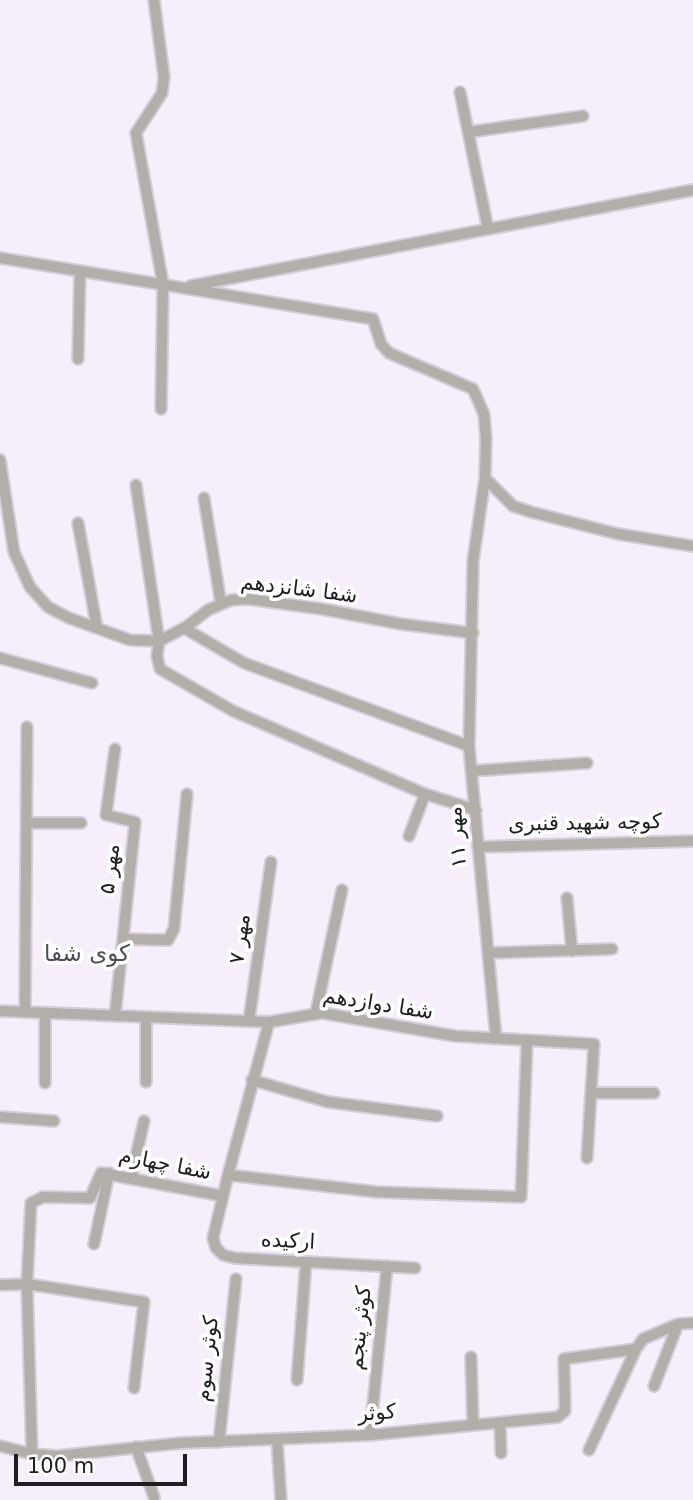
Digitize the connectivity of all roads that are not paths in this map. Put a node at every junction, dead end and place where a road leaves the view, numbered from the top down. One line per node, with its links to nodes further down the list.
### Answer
1 (154, 0): 9 (street)
2 (460, 92): 4 (street)
3 (583, 116): 4 (street)
4 (469, 132): 6 (street)
5 (693, 190): 6 (street)
6 (488, 229): 10 (street)
7 (0, 258): 8 (street)
8 (80, 271): 9 (street); 11 (street)
9 (163, 284): 10 (street); 12 (street)
10 (183, 288): 14 (street, مهر ۱۱)
11 (78, 359)
12 (161, 409)
13 (0, 460): 20 (street)
14 (485, 478): 18 (street); 24 (street, مهر ۱۱)
15 (136, 485): 25 (street)
16 (204, 498): 21 (street)
17 (78, 523): 22 (street)
18 (693, 546)
19 (0, 551): 20 (street)
20 (14, 552): 22 (street)
21 (222, 604): 23 (street, شفا شانزدهم); 24 (street, شفا شانزدهم)
22 (97, 628): 25 (street)
23 (184, 628): 25 (street, شفا شانزدهم); 29 (street)
24 (473, 633): 29 (street, مهر ۱۱)
25 (159, 641): 34 (street)
26 (0, 658): 27 (street)
27 (92, 683)
28 (27, 727): 36 (street)
29 (469, 746): 32 (street, مهر ۱۱)
30 (115, 748): 44 (street, مهر ۵)
31 (587, 763): 32 (street)
32 (471, 771): 35 (street, مهر ۱۱)
33 (187, 794): 44 (street)
34 (425, 794): 35 (street); 38 (street)
35 (476, 810): 40 (street, مهر ۱۱)
36 (28, 823): 37 (street); 49 (street)
37 (81, 823)
38 (409, 836)
39 (693, 841): 40 (street, کوچه شهید قنبری)
40 (478, 847): 47 (street, مهر ۱۱)
41 (271, 862): 54 (street, مهر ۷)
42 (342, 890): 50 (street)
43 (567, 898): 46 (street)
44 (123, 939): 52 (street, مهر ۵)
45 (612, 949): 46 (street)
46 (572, 951): 47 (street)
47 (488, 953): 56 (street, مهر ۱۱)
48 (0, 1011): 49 (street, شفا دوازدهم)
49 (25, 1012): 51 (street, شفا دوازدهم)
50 (316, 1012): 55 (street, شفا دوازدهم); 56 (street, شفا دوازدهم)
51 (44, 1014): 52 (street, شفا دوازدهم); 60 (street)
52 (115, 1016): 53 (street, شفا دوازدهم)
53 (146, 1017): 54 (street, شفا دوازدهم); 59 (street)
54 (249, 1021): 55 (street, شفا دوازدهم)
55 (269, 1022): 58 (street)
56 (496, 1038): 57 (street, شفا دوازدهم)
57 (527, 1040): 61 (street, شفا دوازدهم); 69 (street)
58 (252, 1080): 63 (street); 69 (street)
59 (146, 1082)
60 (45, 1083)
61 (591, 1093): 62 (street); 67 (street, شفا دوازدهم)
62 (654, 1093)
63 (437, 1116)
64 (0, 1117): 65 (street)
65 (54, 1121)
66 (144, 1121): 70 (street)
67 (587, 1158)
68 (109, 1173): 70 (street, شفا چهارم); 72 (street); 77 (street, شفا چهارم)
69 (228, 1175): 71 (street)
70 (131, 1178): 71 (street, شفا چهارم)
71 (223, 1196): 73 (street, ارکیده)
72 (94, 1244)
73 (306, 1262): 74 (street, ارکیده); 83 (street)
74 (387, 1266): 75 (street, ارکیده); 88 (street, کوثر پنجم)
75 (415, 1268)
76 (236, 1279): 90 (street, کوثر سوم)
77 (27, 1284): 78 (street); 85 (street); 95 (street)
78 (0, 1285)
79 (678, 1324): 80 (street, کوثر); 81 (street, کوثر); 84 (street)
80 (693, 1324)
81 (636, 1349): 86 (street, کوثر); 93 (street)
82 (471, 1357): 87 (street)
83 (297, 1380)
84 (654, 1386)
85 (134, 1388)
86 (500, 1423): 87 (street, کوثر); 94 (street)
87 (473, 1425): 88 (street, کوثر)
88 (370, 1435): 89 (street, کوثر)
89 (277, 1439): 90 (street, کوثر); 97 (street)
90 (219, 1442): 92 (street, کوثر)
91 (0, 1446): 95 (street, کوثر)
92 (136, 1447): 95 (street, کوثر); 96 (street)
93 (589, 1450)
94 (501, 1453)
95 (32, 1454)
96 (154, 1497)
97 (281, 1500)

